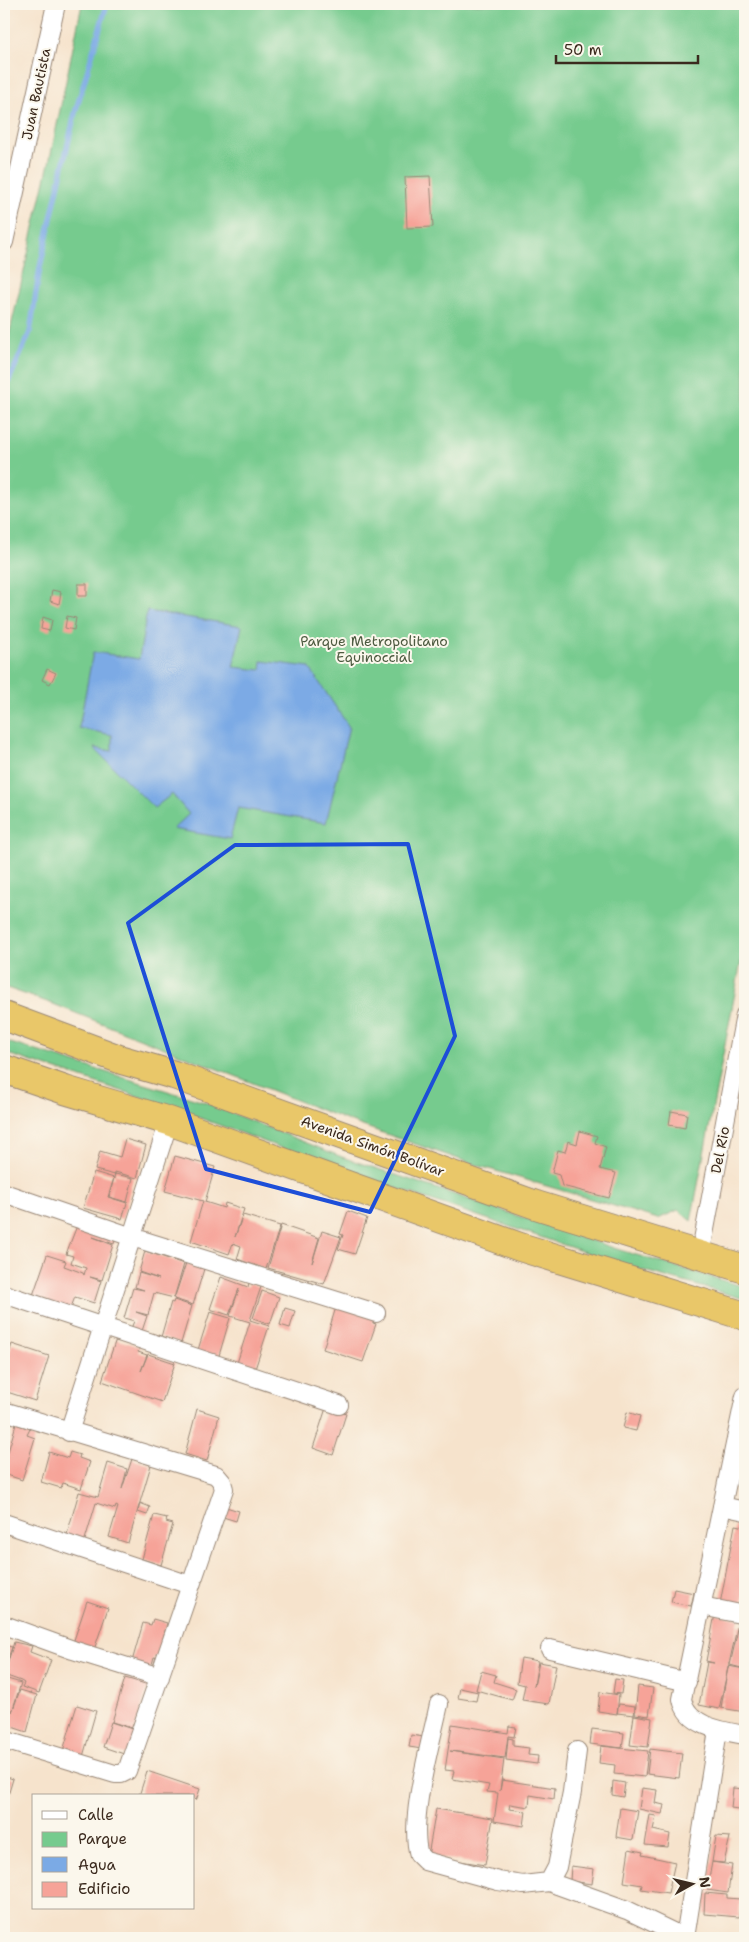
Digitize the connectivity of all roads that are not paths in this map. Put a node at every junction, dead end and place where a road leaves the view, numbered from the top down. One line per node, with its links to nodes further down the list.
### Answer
1 (56, 4): 2 (street, Juan Bautista)
2 (4, 242)
3 (745, 1014): 5 (street, Del Rio)
4 (4, 1016): 10 (highway, Avenida Simón Bolívar)
5 (744, 1033): 10 (street, Del Rio)
6 (4, 1069): 7 (highway)
7 (169, 1121): 9 (street); 14 (highway)
8 (4, 1193): 9 (street)
9 (132, 1237): 13 (street); 15 (street)
10 (700, 1256): 11 (highway, Avenida Simón Bolívar)
11 (745, 1269)
12 (4, 1294): 15 (street)
13 (376, 1313)
14 (745, 1316)
15 (103, 1326): 17 (street); 19 (street)
16 (744, 1404): 20 (street)
17 (339, 1405)
18 (4, 1411): 19 (street)
19 (69, 1432): 23 (street)
20 (722, 1506): 21 (street); 24 (street)
21 (745, 1511)
22 (4, 1523): 23 (street)
23 (190, 1584): 28 (street)
24 (702, 1606): 25 (street); 29 (street)
25 (745, 1615)
26 (4, 1625): 28 (street)
27 (550, 1649): 29 (street)
28 (160, 1677): 33 (street)
29 (687, 1682): 31 (street)
30 (439, 1704): 35 (street)
31 (718, 1730): 32 (street); 36 (street)
32 (745, 1735)
33 (4, 1740)
34 (578, 1752): 35 (street)
35 (549, 1882): 36 (street)
36 (685, 1938)

